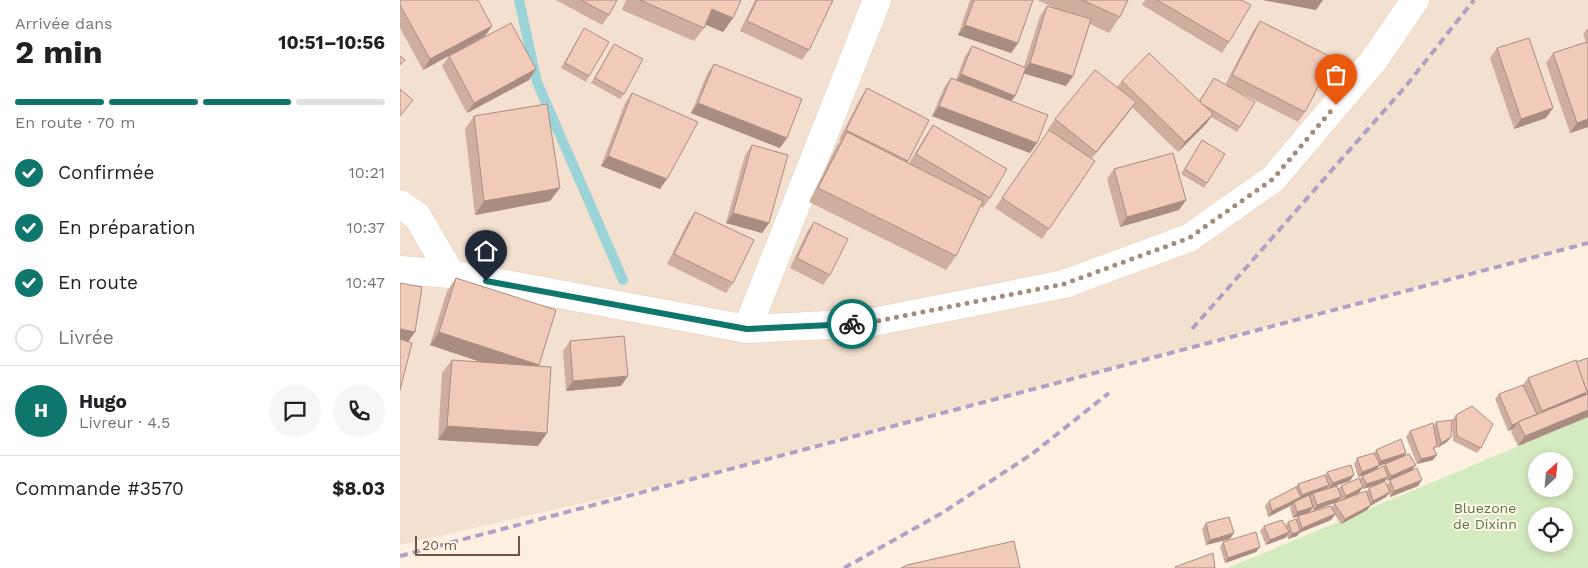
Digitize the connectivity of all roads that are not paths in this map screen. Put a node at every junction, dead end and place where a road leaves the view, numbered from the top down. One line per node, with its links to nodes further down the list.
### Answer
1 (877, 0): 6 (main road)
2 (1414, 0): 6 (main road)
3 (400, 204): 5 (main road)
4 (400, 270): 5 (main road)
5 (451, 274): 6 (main road)
6 (747, 329)

